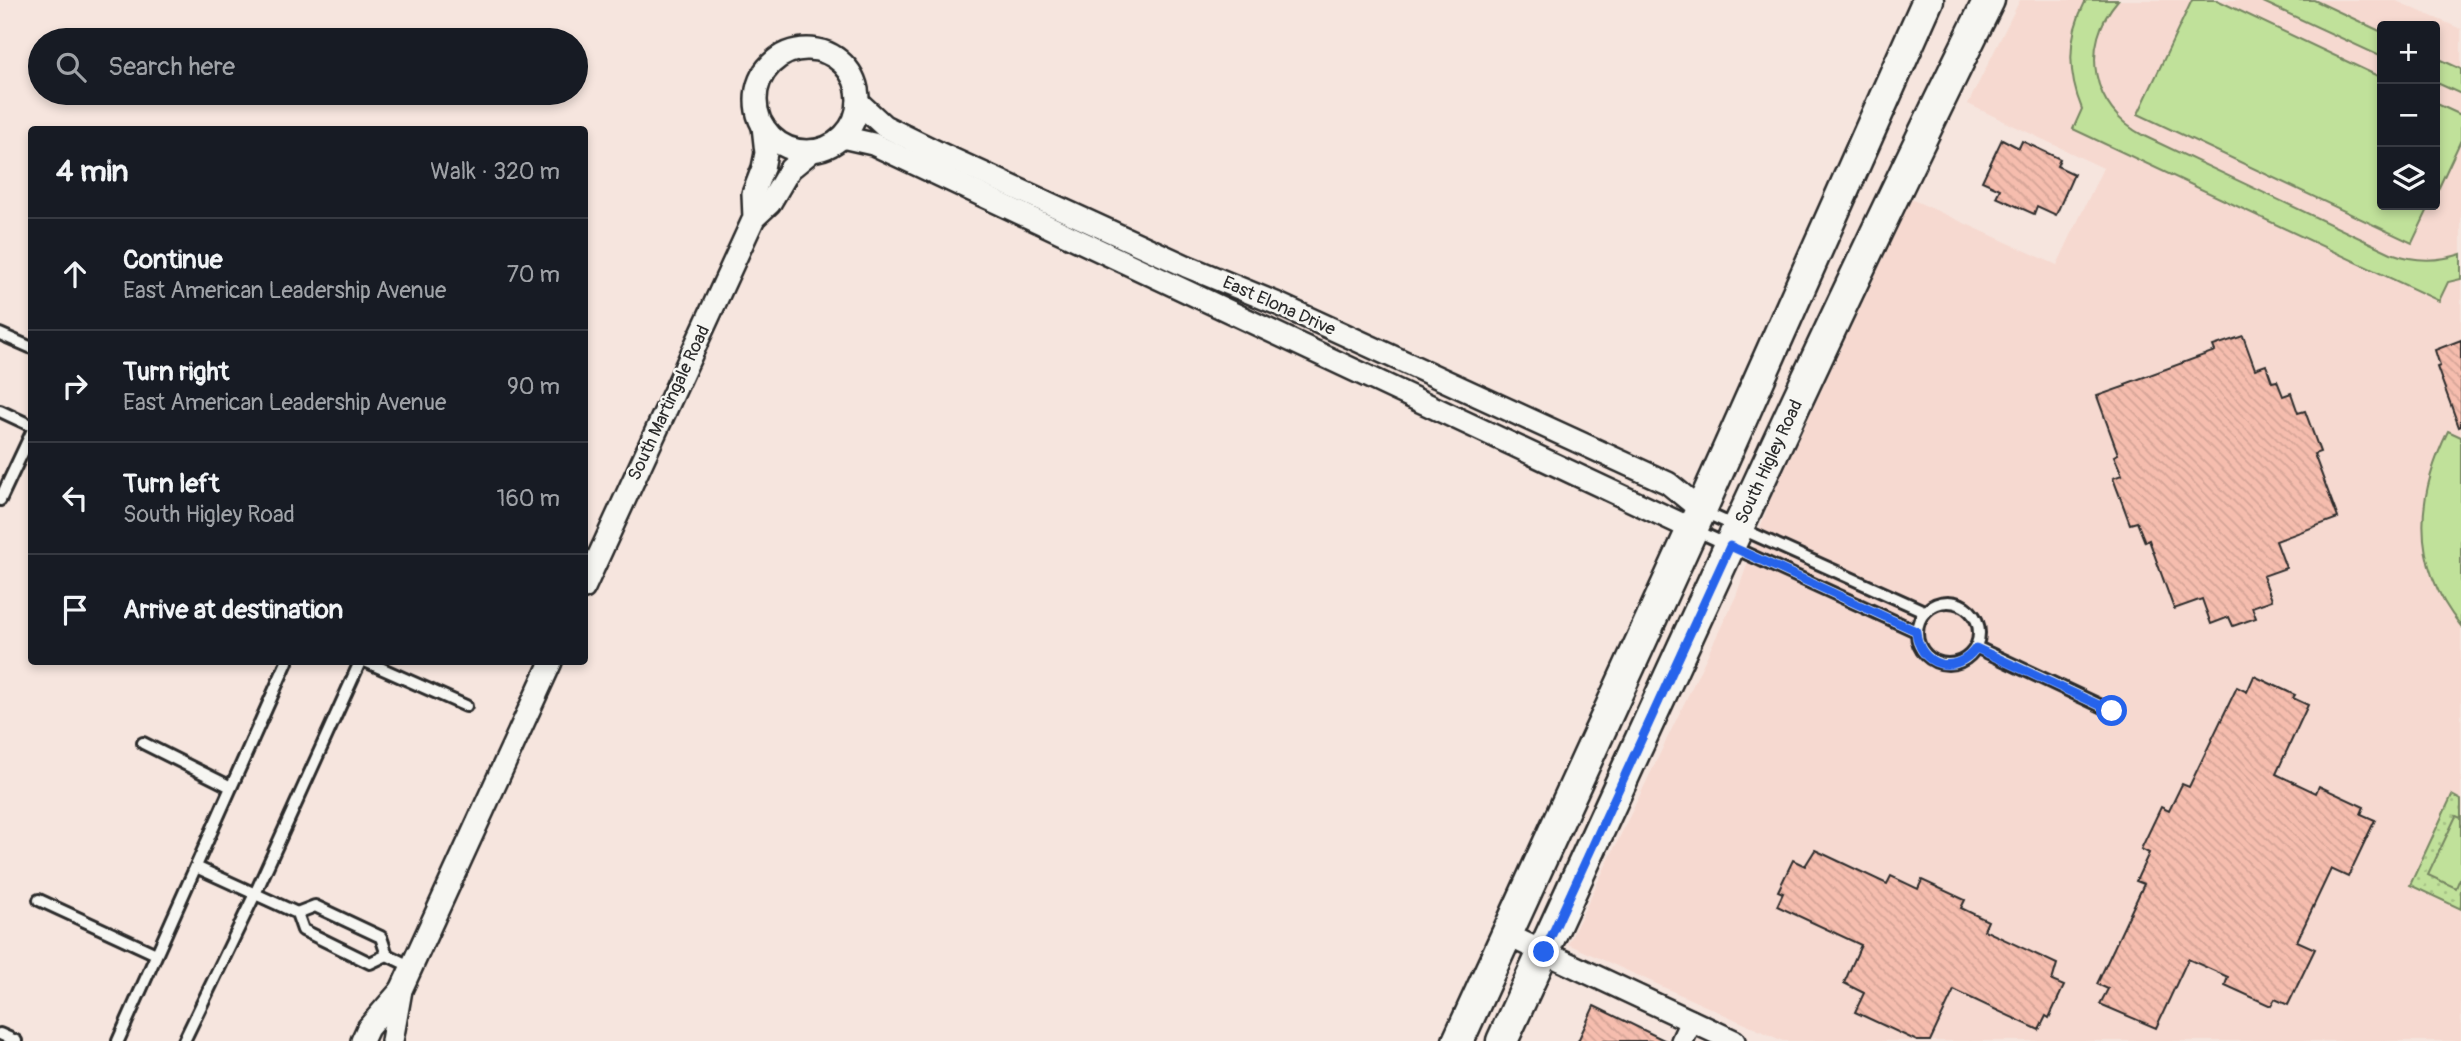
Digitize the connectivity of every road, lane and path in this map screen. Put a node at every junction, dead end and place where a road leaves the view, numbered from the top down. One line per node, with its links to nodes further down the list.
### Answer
1 (1928, 0): 14 (main road)
2 (1989, 0): 15 (main road, South Higley Road)
3 (858, 102): 4 (street); 5 (street); 14 (street, East Elona Drive)
4 (763, 127): 6 (street); 7 (street, South Martingale Road)
5 (842, 137): 6 (street); 14 (street, East Elona Drive)
6 (812, 151): 7 (street, South Martingale Road)
7 (754, 218): 16 (street, South Martingale Road)
8 (0, 334): 9 (lane)
9 (28, 347)
10 (0, 411): 11 (lane)
11 (28, 424)
12 (28, 440): 13 (lane)
13 (0, 500)
14 (1696, 520): 15 (lane); 15 (lane); 32 (main road)
15 (1734, 536): 17 (lane); 18 (lane); 33 (main road, South Higley Road)
16 (588, 579)
17 (1924, 611): 18 (lane); 19 (lane)
18 (1916, 631): 19 (lane)
19 (1976, 648): 25 (lane)
20 (286, 665): 27 (lane)
21 (359, 665): 29 (lane)
22 (375, 665): 24 (lane)
23 (550, 665): 36 (street)
24 (466, 706)
25 (2112, 711)
26 (143, 743): 27 (lane)
27 (231, 787): 28 (lane)
28 (196, 867): 29 (lane); 34 (lane)
29 (255, 894): 31 (lane); 42 (lane)
30 (39, 900): 34 (lane)
31 (297, 914): 35 (lane); 35 (lane)
32 (1507, 935): 33 (street); 45 (main road)
33 (1544, 952): 38 (street); 46 (main road, South Higley Road)
34 (156, 954): 41 (lane)
35 (387, 955): 36 (lane)
36 (412, 967): 37 (street)
37 (401, 990): 43 (street); 44 (street)
38 (1691, 1021): 47 (street); 48 (street)
39 (0, 1034): 40 (lane)
40 (16, 1041)
41 (118, 1041)
42 (184, 1041)
43 (362, 1041)
44 (393, 1041)
45 (1458, 1041)
46 (1503, 1041)
47 (1682, 1041)
48 (1734, 1041)

